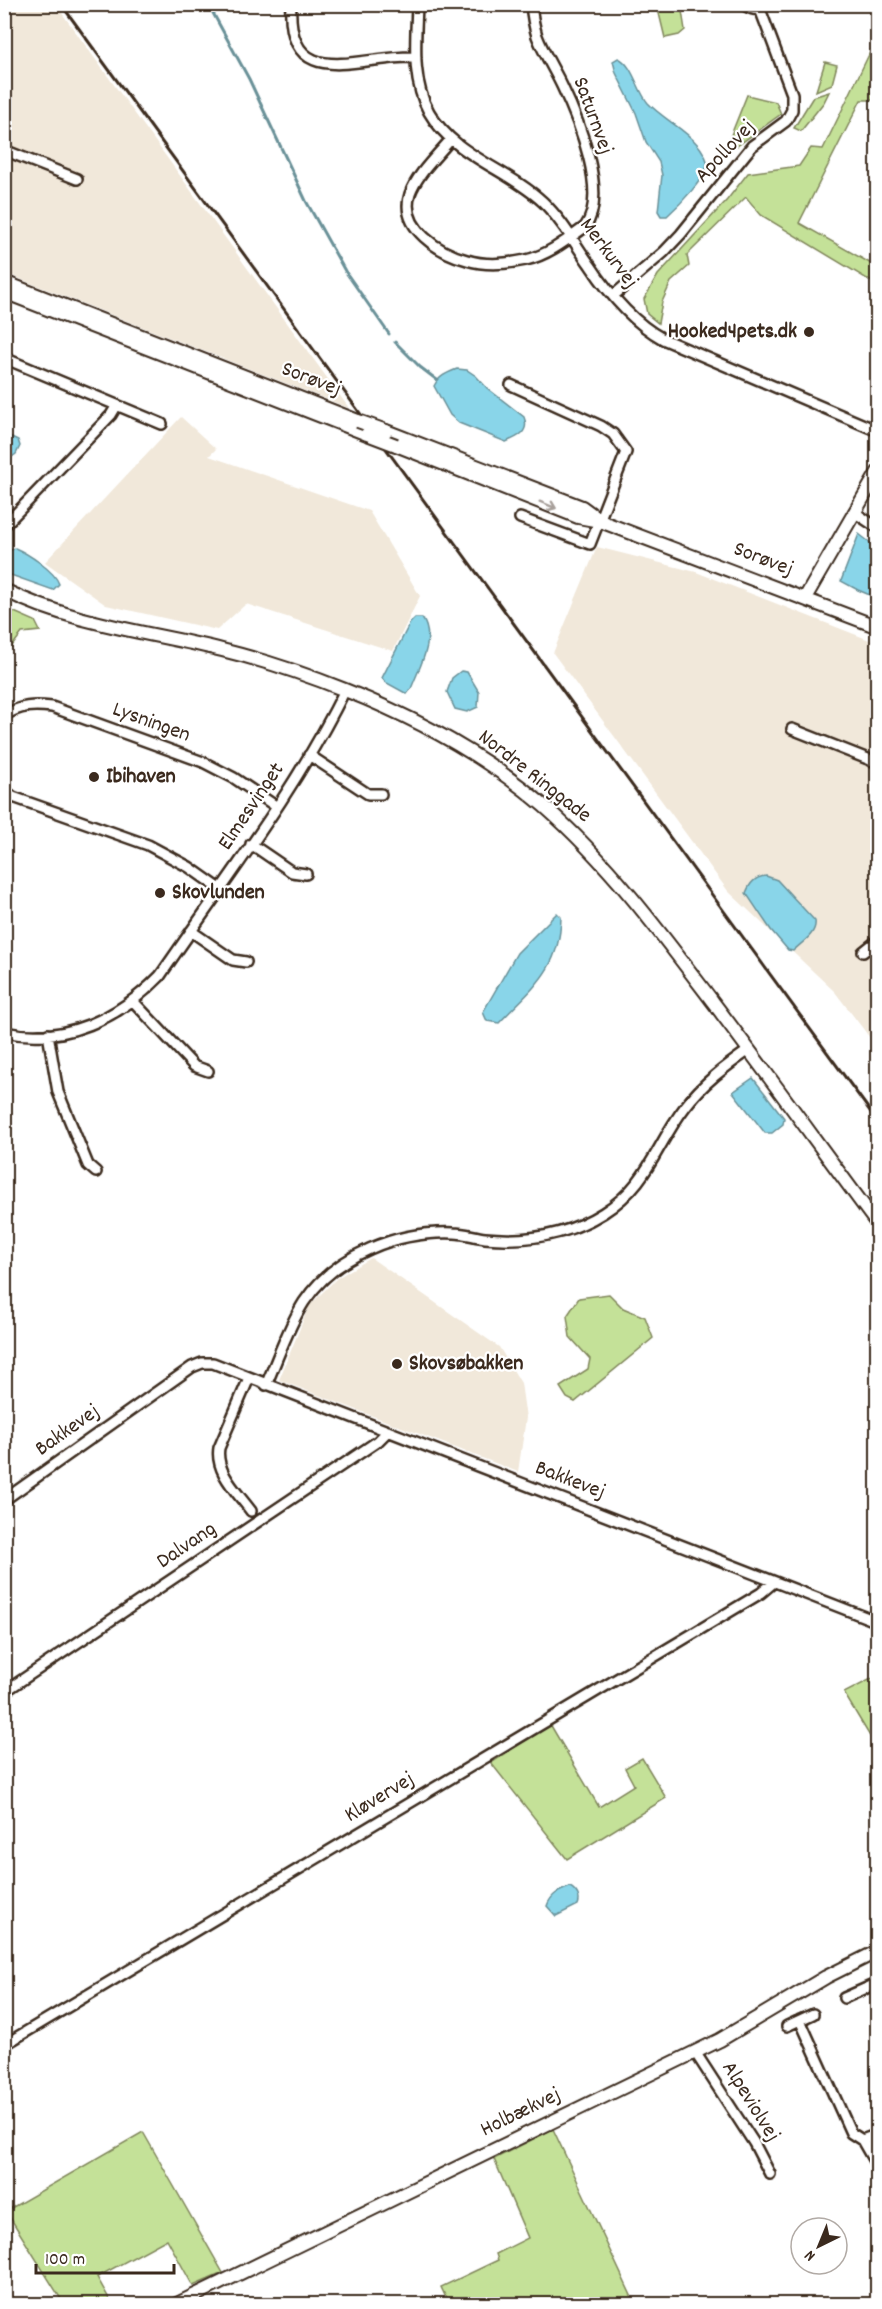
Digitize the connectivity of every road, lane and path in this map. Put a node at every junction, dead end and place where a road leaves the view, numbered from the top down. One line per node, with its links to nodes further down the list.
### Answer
1 (291, 4): 6 (street)
2 (417, 4): 6 (street, Merkurvej)
3 (531, 4): 10 (street, Saturnvej)
4 (743, 4): 5 (street, Apollovej)
5 (762, 7): 13 (street, Apollovej)
6 (416, 57): 7 (street, Merkurvej)
7 (451, 139): 10 (street, Merkurvej); 10 (street, Saturnvej)
8 (4, 150): 9 (street)
9 (77, 179)
10 (571, 237): 13 (street, Merkurvej)
11 (4, 282): 22 (street, Sorøvej, bridge)
12 (4, 292): 22 (street, Sorøvej, one-way to 22, bridge)
13 (613, 296): 18 (street, Merkurvej)
14 (4, 358): 16 (street)
15 (512, 385): 22 (street)
16 (117, 405): 17 (street); 23 (street)
17 (162, 424)
18 (878, 431)
19 (878, 472): 20 (street)
20 (854, 512): 24 (street); 26 (street)
21 (520, 518): 22 (street)
22 (600, 521): 26 (street, Sorøvej)
23 (4, 526)
24 (878, 528)
25 (4, 590): 28 (street, Nordre Ringgade)
26 (805, 598): 27 (street, Sorøvej)
27 (878, 627)
28 (345, 690): 31 (street, Elmesvinget); 46 (street, Nordre Ringgade)
29 (4, 716): 35 (street, Lysningen)
30 (792, 729): 32 (street)
31 (309, 754): 34 (street); 35 (street, Elmesvinget)
32 (878, 763)
33 (4, 790): 38 (street)
34 (381, 794)
35 (277, 807): 36 (street, Elmesvinget)
36 (251, 844): 37 (street); 38 (street, Elmesvinget)
37 (306, 874)
38 (220, 889): 39 (street, Elmesvinget)
39 (191, 931): 42 (street); 43 (street, Elmesvinget)
40 (878, 940): 41 (street)
41 (863, 952)
42 (246, 962)
43 (133, 1001): 45 (street, Elmesvinget); 47 (street)
44 (4, 1032): 45 (street, Elmesvinget)
45 (48, 1034): 48 (street)
46 (749, 1050): 49 (street, Nordre Ringgade); 51 (street)
47 (208, 1071)
48 (96, 1172)
49 (878, 1225)
50 (249, 1378): 51 (street, Bakkevej); 53 (street, Bakkevej); 54 (street)
51 (267, 1385): 52 (street, Bakkevej)
52 (388, 1431): 55 (street, Bakkevej); 57 (street, Dalvang)
53 (4, 1500)
54 (251, 1511)
55 (774, 1582): 56 (street, Bakkevej); 64 (street, Kløvervej)
56 (878, 1622)
57 (4, 1692)
58 (878, 1951): 65 (street, Holbækvej)
59 (878, 1983): 60 (street)
60 (844, 1998)
61 (813, 2014): 62 (street)
62 (800, 2020): 63 (street); 67 (street)
63 (787, 2026)
64 (4, 2045)
65 (695, 2052): 69 (street, Alpeviolvej); 70 (street, Holbækvej)
66 (878, 2134): 67 (street)
67 (862, 2140): 68 (street)
68 (876, 2161)
69 (770, 2174)
70 (177, 2304)

